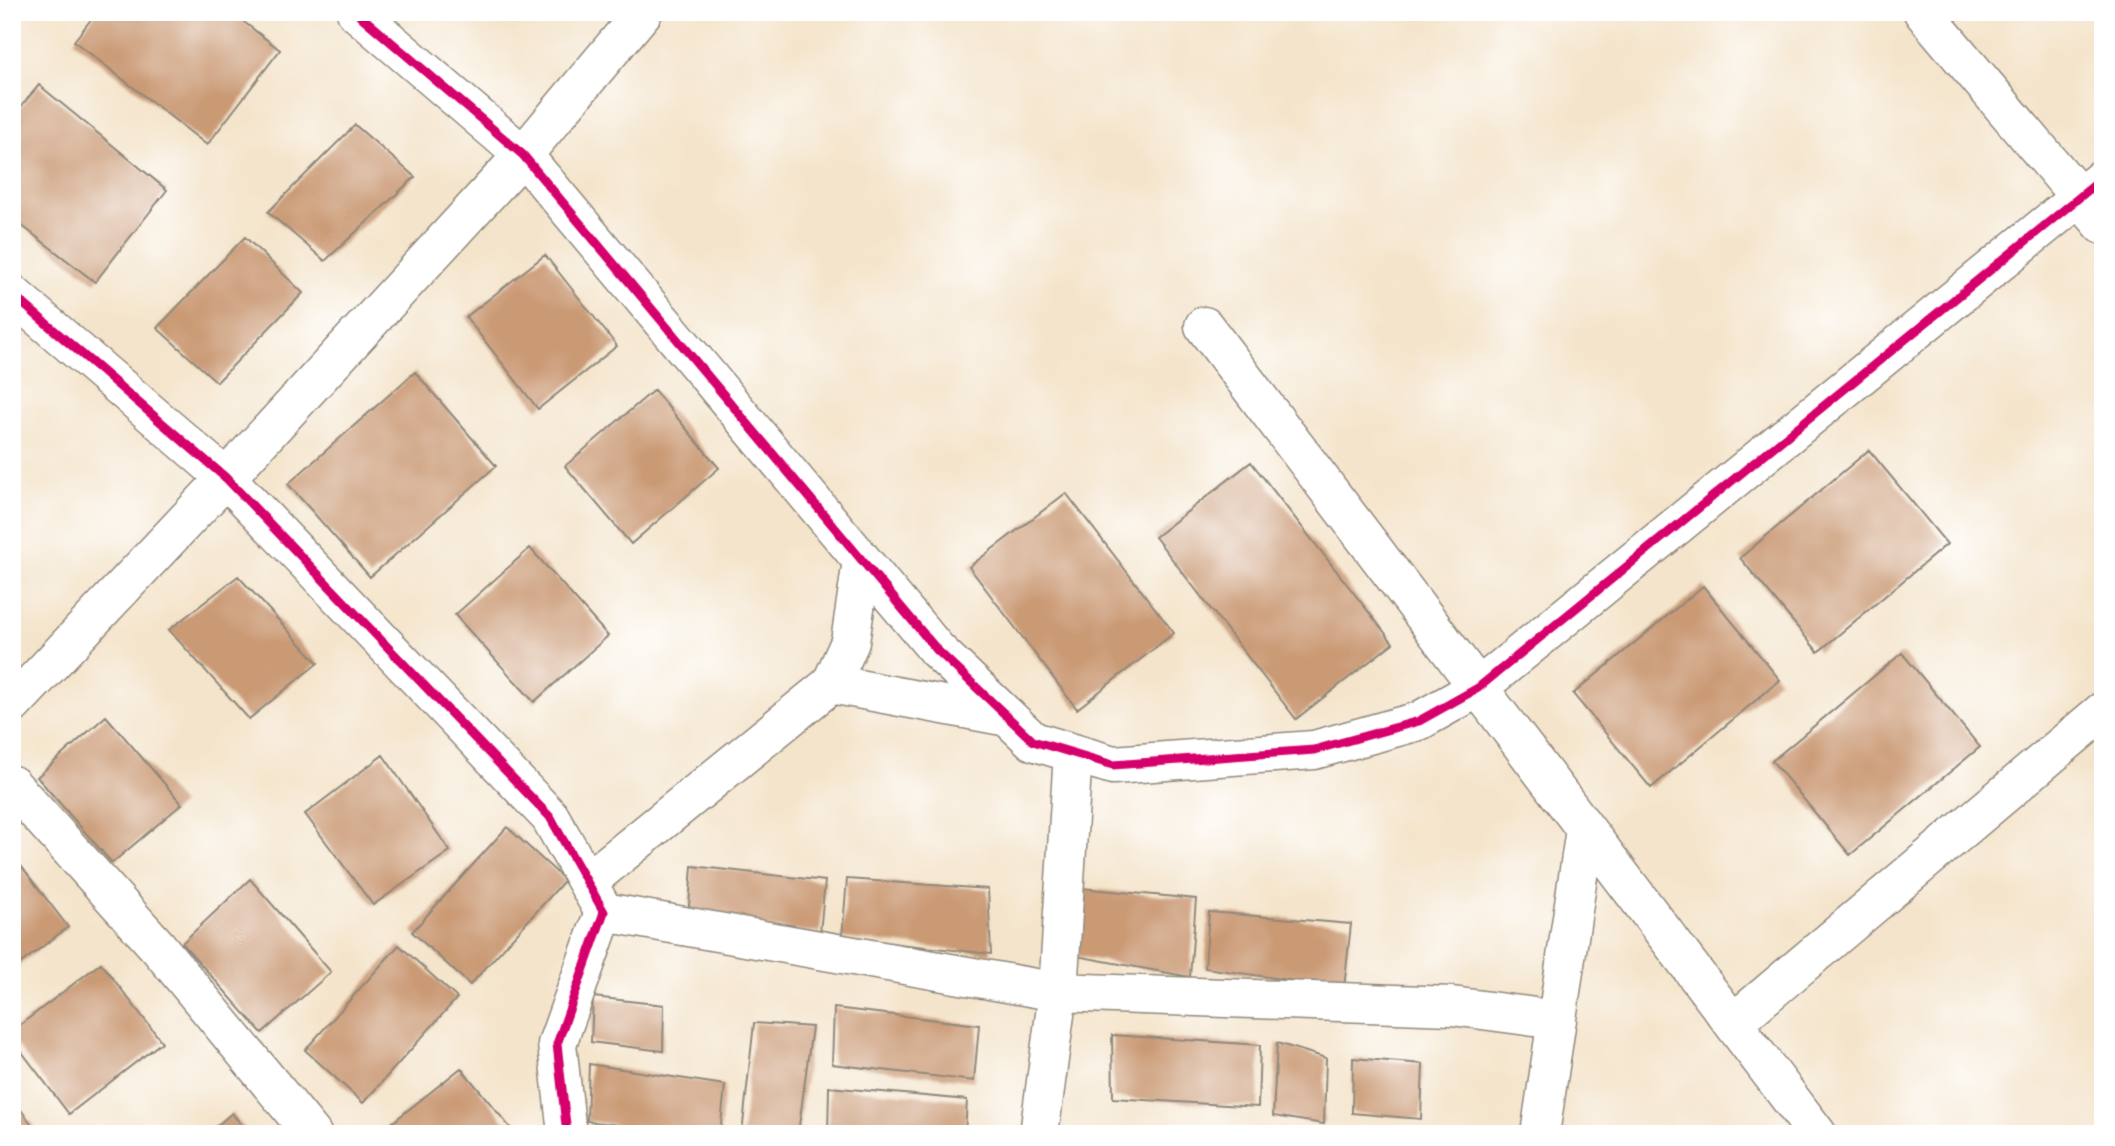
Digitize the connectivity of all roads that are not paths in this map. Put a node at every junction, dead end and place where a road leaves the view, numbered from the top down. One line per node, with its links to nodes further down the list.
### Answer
1 (356, 12): 4 (street)
2 (643, 12): 4 (street)
3 (1923, 12): 5 (street)
4 (523, 155): 8 (street); 9 (street)
5 (2095, 200): 11 (street)
6 (12, 294): 8 (street)
7 (1203, 326): 11 (street)
8 (226, 478): 12 (street); 18 (street)
9 (862, 561): 10 (street); 14 (street)
10 (831, 684): 14 (street); 18 (street)
11 (1478, 688): 15 (street); 17 (street)
12 (12, 705)
13 (2103, 710): 21 (street)
14 (1008, 717): 15 (street)
15 (1073, 753): 19 (street)
16 (12, 785): 22 (street)
17 (1585, 829): 20 (street); 21 (street)
18 (596, 897): 19 (street); 23 (street)
19 (1058, 992): 20 (street); 24 (street)
20 (1557, 1020): 25 (street)
21 (1733, 1023): 26 (street)
22 (312, 1134)
23 (567, 1134)
24 (1039, 1134)
25 (1540, 1134)
26 (1817, 1134)

